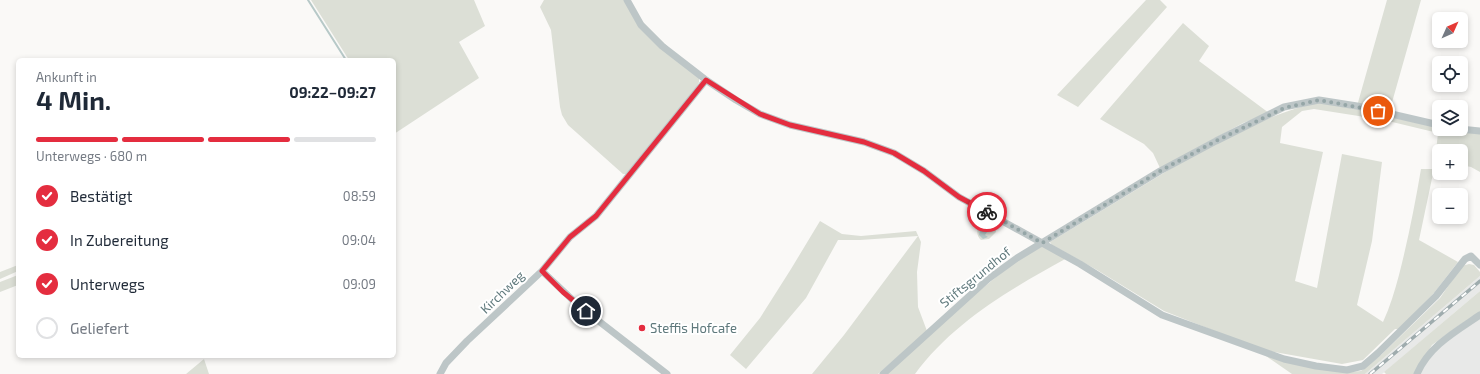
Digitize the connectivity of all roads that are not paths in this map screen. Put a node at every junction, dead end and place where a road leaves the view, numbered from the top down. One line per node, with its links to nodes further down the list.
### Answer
1 (627, 0): 2 (street, Stiftsgrundhof)
2 (706, 80): 6 (street, Stiftsgrundhof); 8 (street, Kirchweg)
3 (1432, 124): 6 (street)
4 (1468, 130): 5 (street)
5 (1480, 131)
6 (1042, 243): 7 (street); 12 (street, Stiftsgrundhof)
7 (1479, 265)
8 (542, 271): 10 (street, Kirchweg); 11 (street)
9 (1480, 315): 13 (street)
10 (440, 374)
11 (667, 374)
12 (883, 374)
13 (1417, 374)

